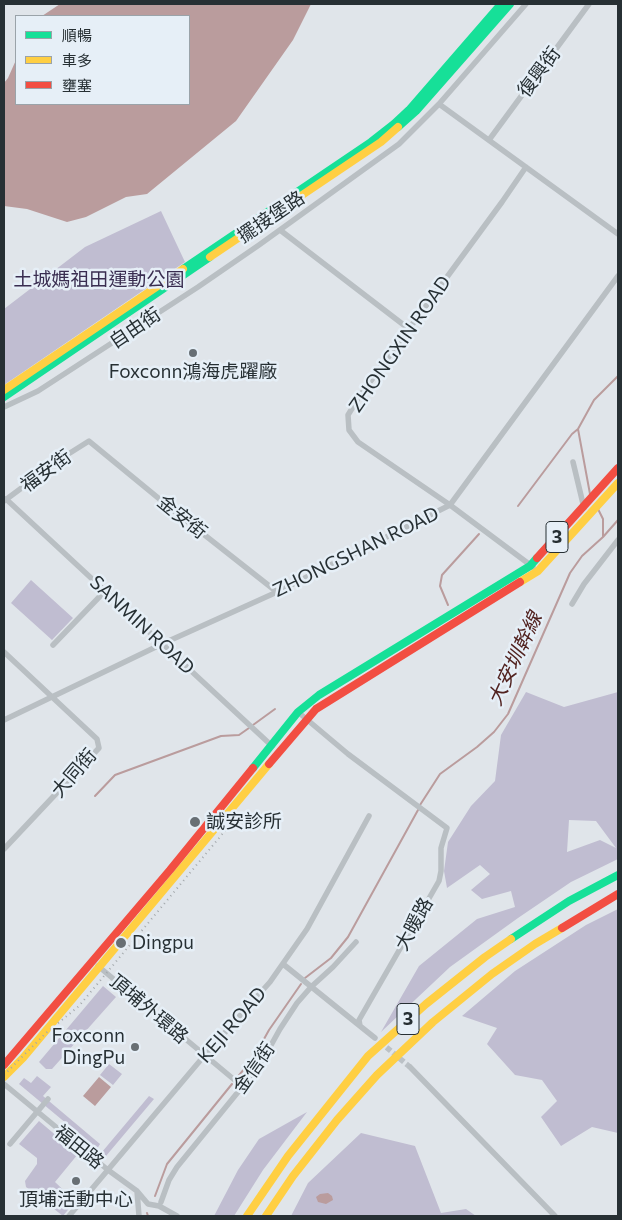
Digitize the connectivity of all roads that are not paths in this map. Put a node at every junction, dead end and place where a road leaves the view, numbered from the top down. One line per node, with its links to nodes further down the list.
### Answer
1 (501, 4): 12 (main road, 擺接堡路)
2 (510, 4): 13 (main road, 擺接堡路)
3 (526, 4): 5 (street, 自由街)
4 (589, 4): 6 (street, 復興街)
5 (439, 104): 6 (street); 8 (street, 自由街)
6 (488, 140): 7 (street)
7 (526, 167): 9 (street); 11 (street, ZHONGXIN ROAD)
8 (280, 230): 11 (street); 14 (street, 自由街)
9 (618, 234)
10 (618, 276): 20 (street, ZHONGSHAN ROAD)
11 (409, 329): 20 (street, ZHONGXIN ROAD)
12 (4, 390)
13 (4, 397)
14 (4, 408)
15 (89, 441): 19 (street, 福安街); 26 (street, 金安街)
16 (573, 462): 21 (street)
17 (617, 471): 21 (main road, 3)
18 (618, 483): 24 (main road, 3)
19 (5, 500): 25 (street, SANMIN ROAD)
20 (450, 505): 23 (street, ZHONGXIN ROAD); 26 (street, ZHONGSHAN ROAD)
21 (584, 508): 23 (main road, 3)
22 (618, 540): 27 (street)
23 (530, 566): 24 (street, ZHONGXIN ROAD); 32 (main road, 3)
24 (538, 571): 34 (main road, 3)
25 (105, 591): 28 (street, SANMIN ROAD); 29 (street)
26 (277, 592): 28 (street, ZHONGSHAN ROAD)
27 (572, 604)
28 (162, 644): 31 (street, ZHONGSHAN ROAD); 35 (street, SANMIN ROAD)
29 (53, 645)
30 (4, 652): 31 (street)
31 (52, 697): 33 (street, ZHONGSHAN ROAD); 38 (street, 大同街)
32 (298, 712): 34 (street); 35 (main road, 3)
33 (4, 720)
34 (306, 720): 36 (main road, 3); 45 (street, 大暖路)
35 (271, 745): 36 (street, SANMIN ROAD); 42 (main road, 3)
36 (278, 752): 42 (main road, 3)
37 (369, 816): 43 (street, KEJI ROAD)
38 (4, 850)
39 (618, 875): 62 (main road, 3)
40 (618, 894): 63 (main road, 3)
41 (356, 942): 44 (street, 金信街)
42 (96, 964): 47 (street, 頂埔外環路); 48 (main road, 3); 50 (main road, 3)
43 (283, 964): 44 (street); 47 (street, KEJI ROAD)
44 (311, 987): 45 (street); 52 (street, 金信街)
45 (360, 1026): 46 (street)
46 (375, 1038)
47 (204, 1056): 52 (street, 頂埔外環路); 56 (street, KEJI ROAD)
48 (4, 1065)
49 (410, 1067): 64 (street)
50 (4, 1077)
51 (4, 1084): 54 (street, 福田路)
52 (243, 1087): 58 (street, 金信街)
53 (48, 1099): 54 (street)
54 (38, 1112): 55 (street); 56 (street, 福田路)
55 (10, 1144)
56 (108, 1170): 57 (street, 福田路); 59 (street, KEJI ROAD)
57 (137, 1191): 60 (street); 61 (street)
58 (161, 1202)
59 (70, 1216)
60 (139, 1216)
61 (177, 1216)
62 (247, 1216)
63 (266, 1216)
64 (555, 1216)

